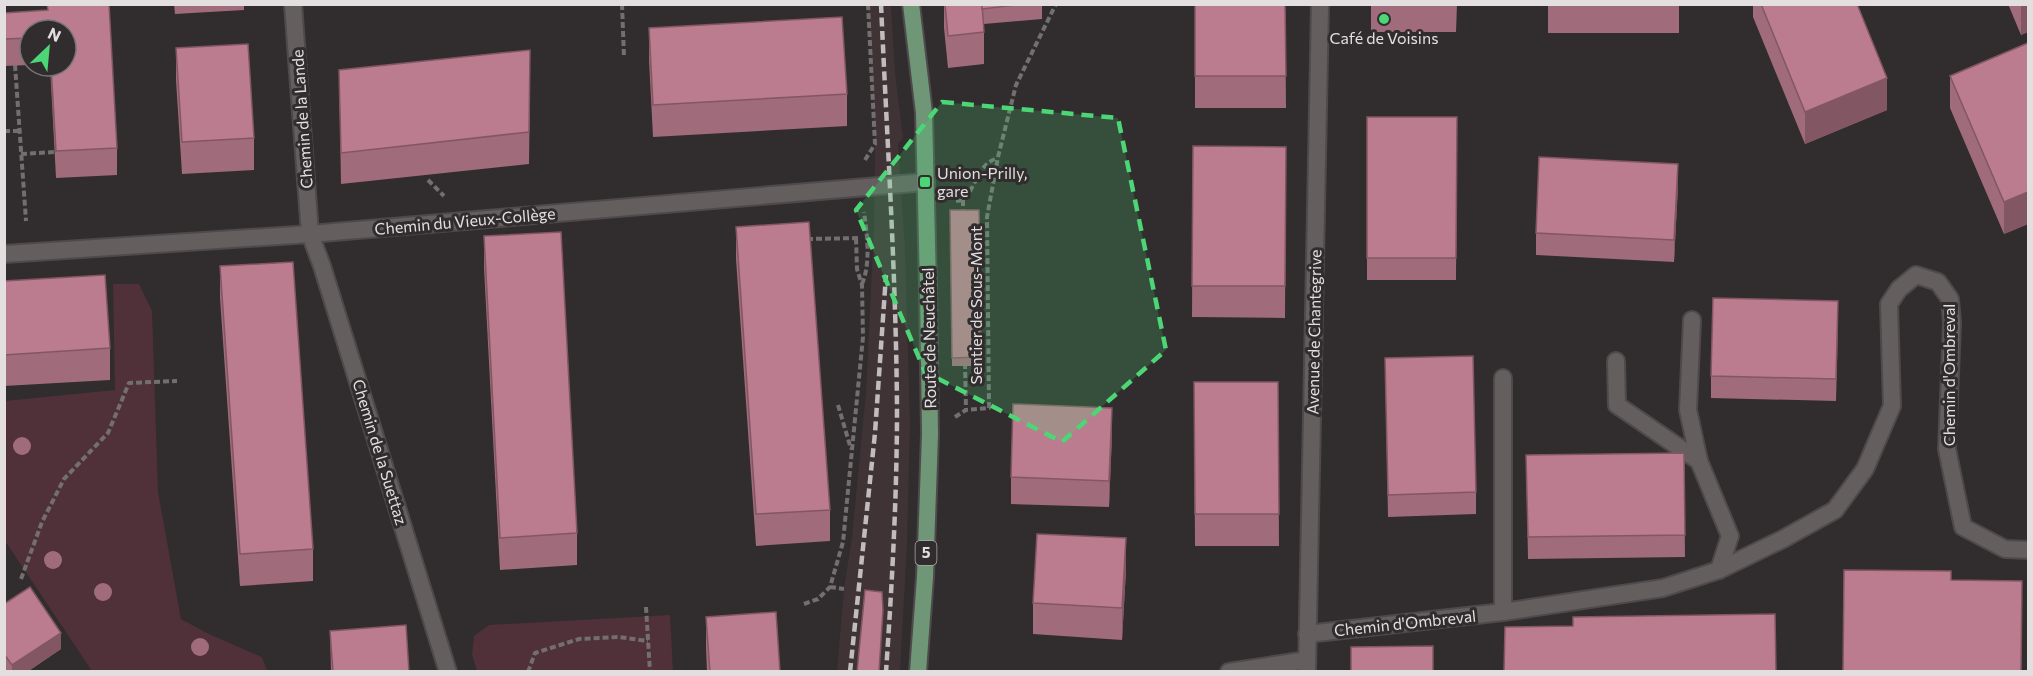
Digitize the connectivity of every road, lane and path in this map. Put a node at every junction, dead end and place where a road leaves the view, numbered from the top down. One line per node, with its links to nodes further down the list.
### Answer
1 (293, 4): 23 (street, Chemin de la Lande)
2 (622, 4): 7 (path)
3 (868, 4): 11 (path)
4 (911, 4): 16 (main road, Route de Neuchâtel / 5)
5 (1056, 4): 14 (path, Sentier de Sous-Mont)
6 (1320, 4): 45 (street, Avenue de Chantegrive)
7 (624, 57)
8 (15, 65): 9 (path)
9 (20, 130): 10 (path); 13 (path)
10 (4, 131)
11 (875, 144)
12 (55, 152): 13 (path)
13 (21, 154): 21 (path)
14 (998, 158): 17 (path); 33 (path, Sentier de Sous-Mont)
15 (428, 180): 18 (path)
16 (926, 182): 23 (street, Chemin du Vieux-Collège); 34 (main road, Route de Neuchâtel / 5)
17 (963, 200): 19 (path); 20 (path)
18 (448, 201)
19 (956, 201)
20 (963, 220)
21 (26, 221)
22 (867, 229): 26 (path)
23 (310, 234): 25 (street, Chemin du Vieux-Collège); 48 (street, Chemin de la Suettaz)
24 (806, 239): 26 (path)
25 (4, 254)
26 (862, 285): 35 (path)
27 (1692, 320): 36 (street)
28 (965, 352): 33 (path)
29 (1616, 360): 36 (street)
30 (1503, 378): 44 (street)
31 (177, 381): 39 (path)
32 (838, 405): 35 (path)
33 (966, 410): 34 (path, Sentier de Sous-Mont)
34 (930, 434): 51 (main road, Route de Neuchâtel / 5)
35 (852, 453): 40 (path)
36 (1699, 461): 38 (street)
37 (2028, 550): 38 (street, Chemin d'Ombreval)
38 (1719, 570): 44 (street, Chemin d'Ombreval)
39 (21, 579)
40 (830, 587): 41 (path); 42 (path)
41 (844, 590)
42 (804, 604)
43 (646, 607): 46 (path)
44 (1503, 612): 45 (street, Chemin d'Ombreval)
45 (1307, 634): 47 (street, Avenue de Chantegrive)
46 (648, 641): 49 (path); 50 (path)
47 (1307, 666): 52 (street)
48 (448, 672)
49 (528, 672)
50 (650, 672)
51 (918, 672)
52 (1230, 672)

